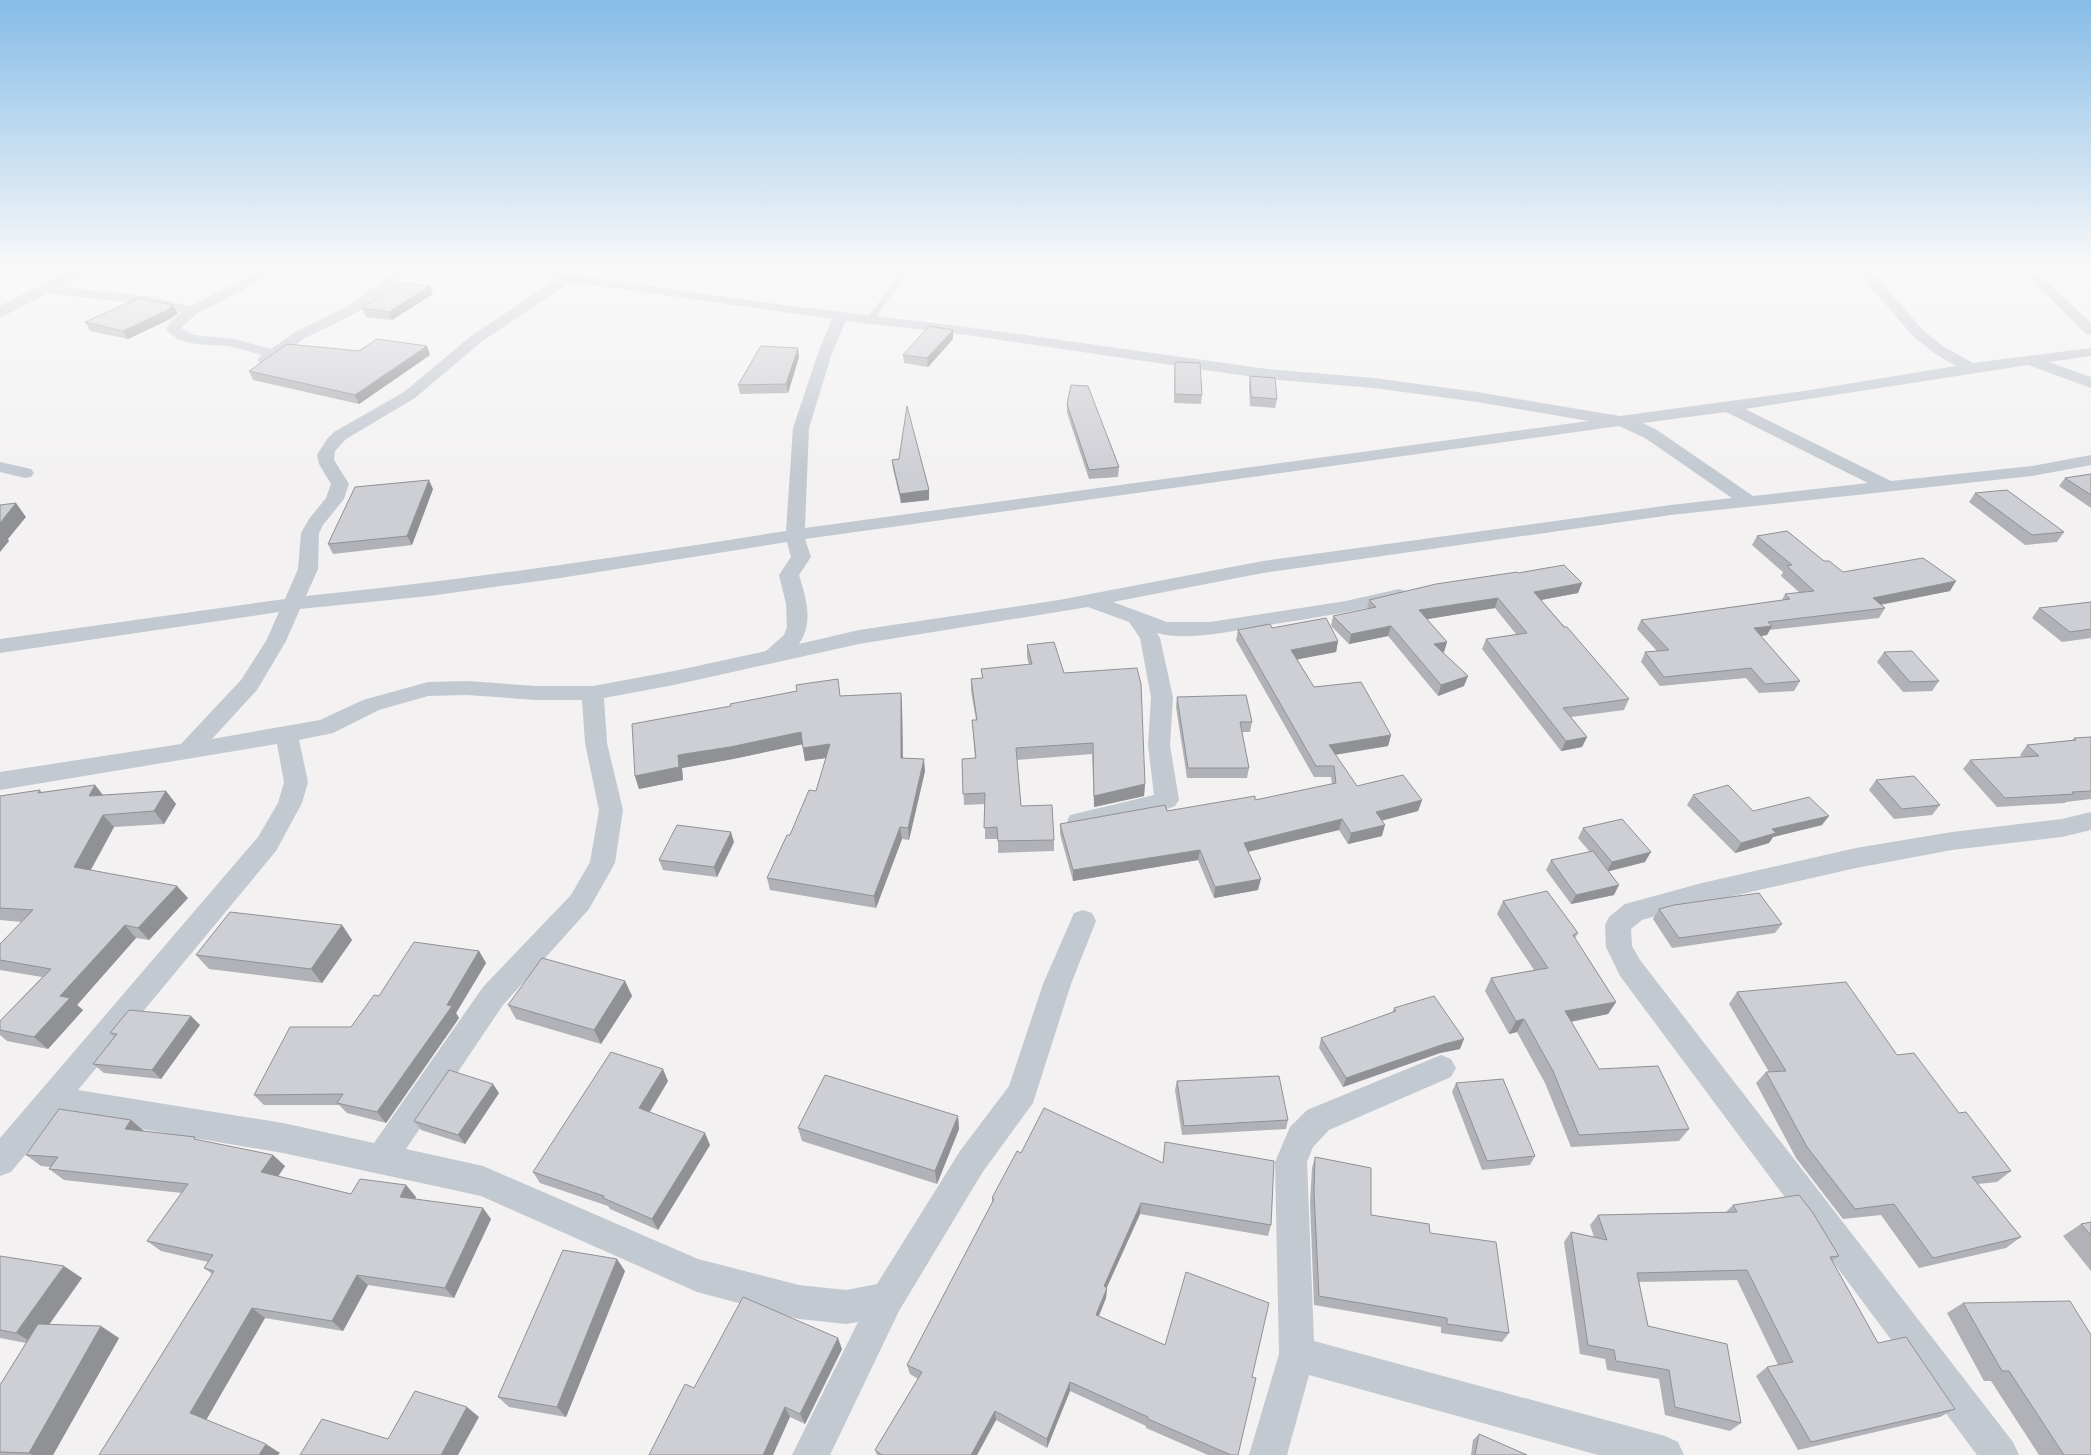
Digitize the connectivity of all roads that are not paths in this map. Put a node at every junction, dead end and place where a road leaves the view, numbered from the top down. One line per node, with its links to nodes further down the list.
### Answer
1 (183, 336): 2 (street)
2 (300, 336)
3 (481, 336): 21 (street)
4 (832, 336): 18 (street)
5 (1002, 336): 12 (street)
6 (1922, 336): 9 (street)
7 (2091, 352): 8 (street)
8 (2027, 360): 9 (street); 10 (street)
9 (1971, 368): 11 (street)
10 (2091, 383)
11 (1727, 406): 12 (street); 16 (street)
12 (1619, 421): 17 (street); 18 (street)
13 (2091, 460): 16 (street)
14 (0, 467): 15 (street)
15 (25, 473)
16 (1889, 487): 17 (street)
17 (1750, 502): 20 (street)
18 (795, 535): 21 (street); 24 (street)
19 (1419, 590): 22 (street)
20 (1090, 600): 22 (street); 24 (street)
21 (292, 604): 23 (street); 27 (street)
22 (1137, 619): 29 (street)
23 (0, 646)
24 (773, 656): 25 (street)
25 (593, 693): 26 (street); 34 (street)
26 (286, 735): 27 (street); 33 (street)
27 (188, 751): 28 (street)
28 (0, 781)
29 (1079, 821)
30 (2091, 821): 41 (street)
31 (1083, 921): 36 (street)
32 (1441, 1068): 37 (street)
33 (51, 1100): 34 (street); 35 (street)
34 (381, 1159): 36 (street)
35 (0, 1161)
36 (887, 1300): 38 (street)
37 (1297, 1354): 39 (street); 40 (street)
38 (811, 1455)
39 (1268, 1455)
40 (1665, 1455)
41 (2000, 1455)

